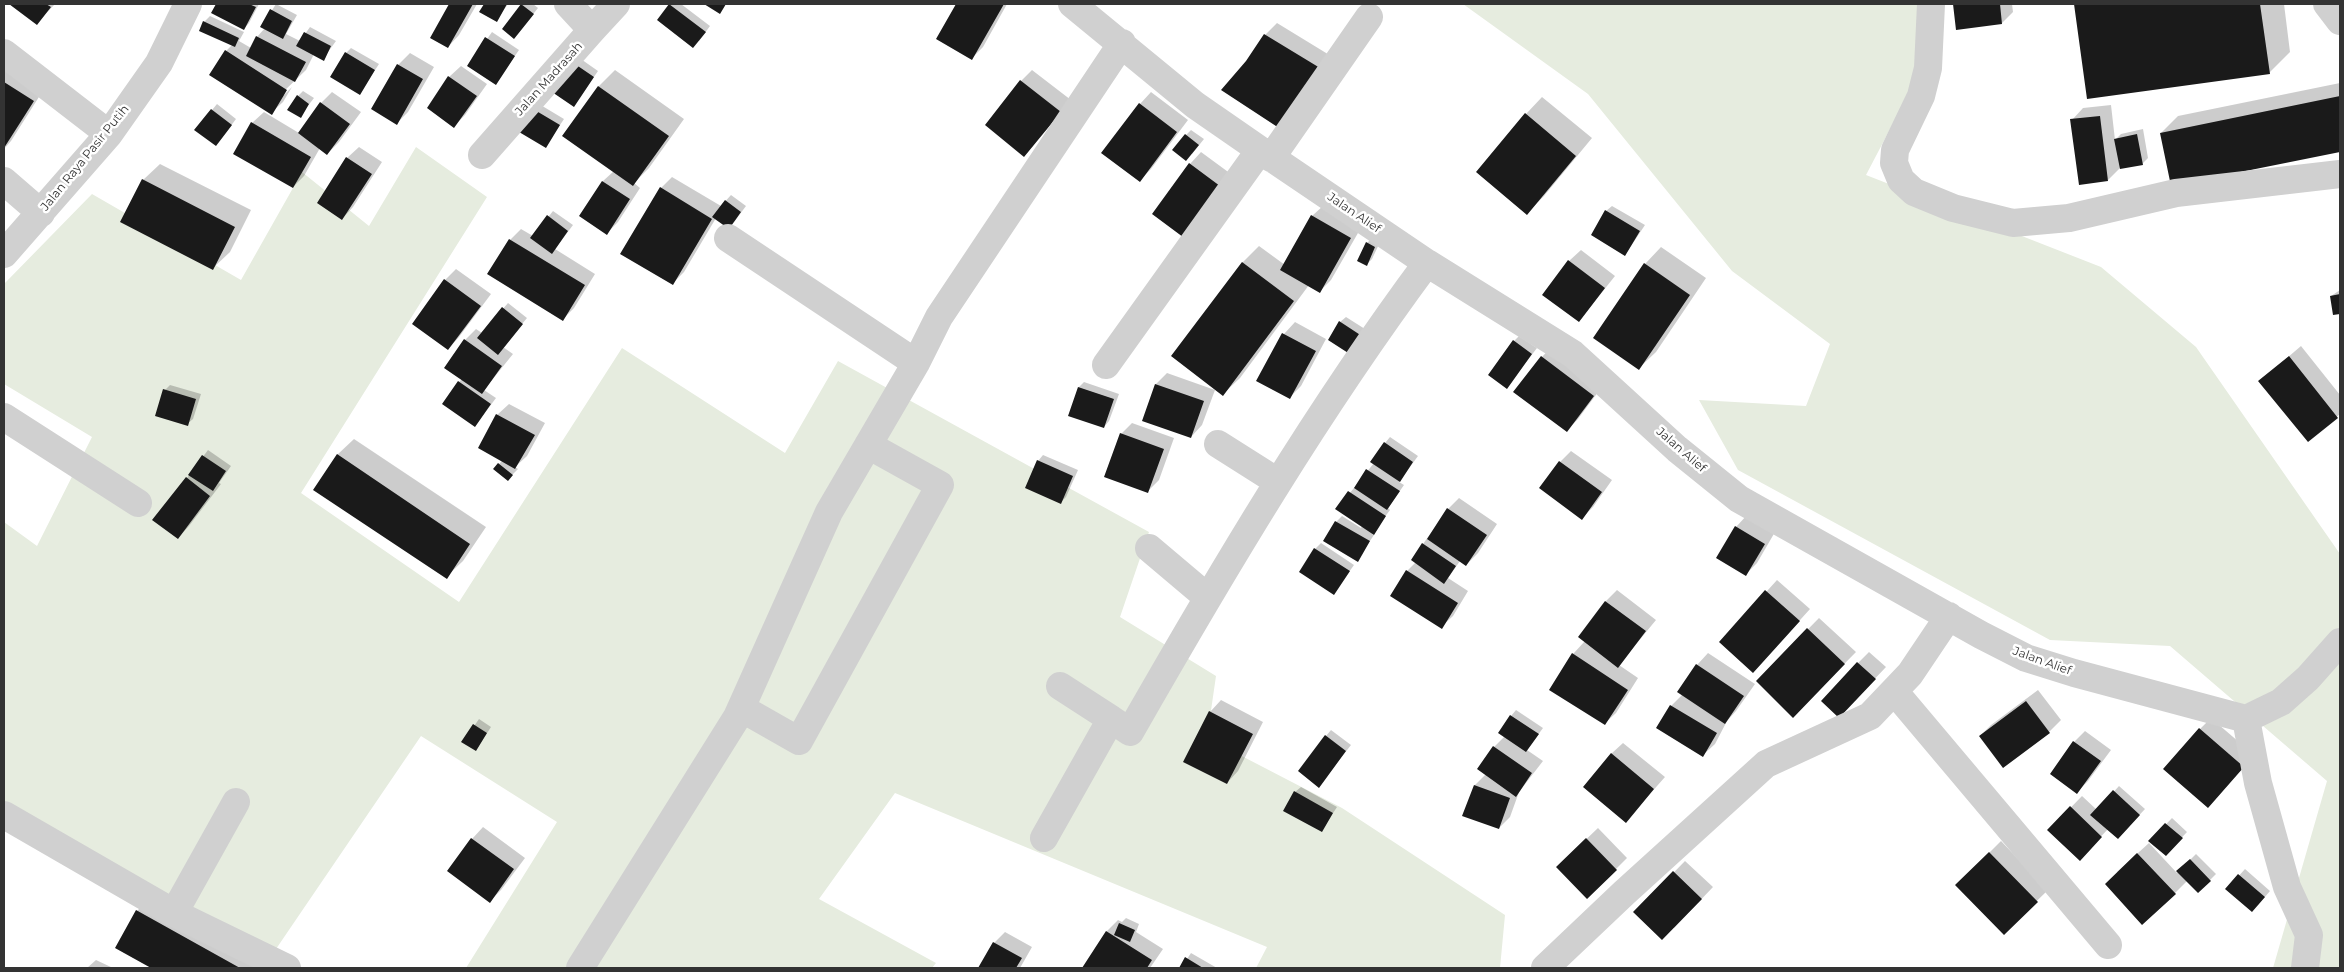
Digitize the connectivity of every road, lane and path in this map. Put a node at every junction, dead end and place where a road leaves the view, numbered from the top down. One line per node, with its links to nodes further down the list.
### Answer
1 (188, 4): 12 (street, Jalan Raya Pasir Putih)
2 (568, 4): 9 (street, Jalan Madrasah)
3 (616, 4): 9 (street)
4 (1072, 4): 10 (street, Jalan Alief)
5 (1931, 4): 15 (street)
6 (2327, 4): 8 (street)
7 (1370, 17): 13 (street)
8 (2340, 21)
9 (592, 30): 14 (street, Jalan Madrasah)
10 (1122, 43): 13 (street, Jalan Alief); 21 (street)
11 (4, 53): 12 (street)
12 (109, 134): 17 (street, Jalan Raya Pasir Putih)
13 (1265, 154): 20 (street, Jalan Alief); 22 (street)
14 (482, 155)
15 (2340, 174)
16 (4, 181): 17 (street)
17 (41, 213): 19 (street, Jalan Raya Pasir Putih)
18 (728, 238): 21 (street)
19 (4, 254)
20 (1428, 263): 26 (street); 30 (street, Jalan Alief)
21 (916, 364): 25 (street)
22 (1106, 365)
23 (4, 418): 27 (street)
24 (1218, 444): 26 (street)
25 (868, 445): 34 (street); 34 (street)
26 (1278, 482): 29 (street)
27 (138, 503)
28 (1149, 548): 29 (street)
29 (1207, 598): 35 (street)
30 (1949, 616): 33 (street); 36 (street, Jalan Alief)
31 (2340, 642): 36 (street)
32 (1060, 686): 35 (street)
33 (1894, 691): 41 (street); 44 (street)
34 (741, 708): 43 (street)
35 (1111, 719): 39 (street)
36 (2246, 719): 45 (street)
37 (236, 802): 40 (street)
38 (4, 815): 40 (street)
39 (1044, 838)
40 (174, 913): 42 (street)
41 (2108, 945)
42 (287, 968)
43 (580, 968)
44 (1545, 968)
45 (2305, 968)

